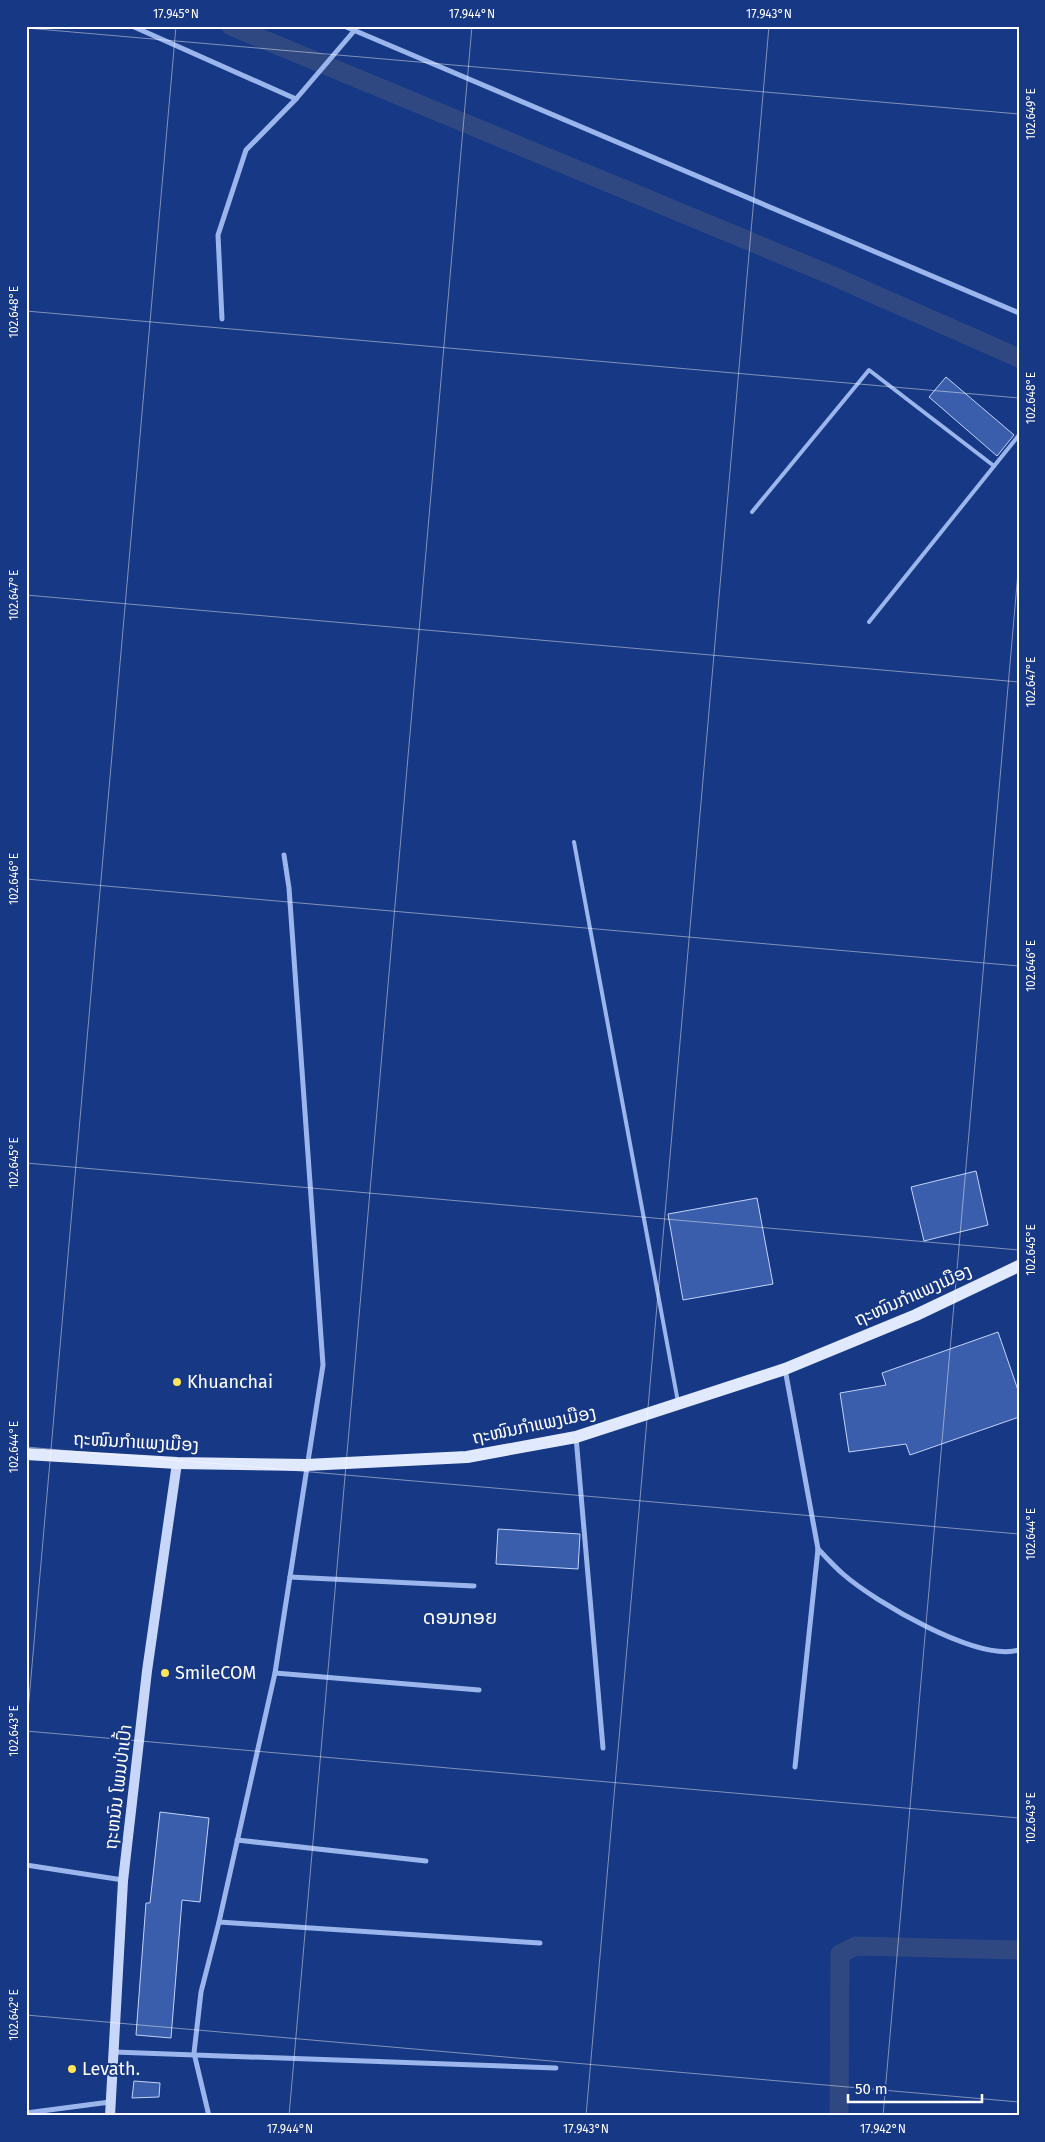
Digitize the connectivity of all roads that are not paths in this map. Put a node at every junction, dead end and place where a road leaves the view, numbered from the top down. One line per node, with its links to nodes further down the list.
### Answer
1 (132, 26): 4 (street)
2 (344, 26): 3 (street)
3 (354, 31): 4 (street); 5 (street)
4 (296, 98): 6 (street)
5 (1019, 312)
6 (222, 319)
7 (1019, 435): 8 (lane)
8 (994, 466): 9 (lane); 10 (lane)
9 (752, 512)
10 (869, 622)
11 (574, 842): 15 (lane)
12 (284, 855): 19 (street)
13 (1019, 1266): 14 (main road, ຖະໜົນກຳແພງເມືອງ)
14 (785, 1370): 15 (main road, ຖະໜົນກຳແພງເມືອງ); 20 (street)
15 (678, 1404): 16 (main road, ຖະໜົນກຳແພງເມືອງ)
16 (576, 1437): 19 (main road, ຖະໜົນກຳແພງເມືອງ); 26 (street)
17 (26, 1454): 18 (main road, ຖະໜົນກຳແພງເມືອງ)
18 (178, 1463): 19 (main road, ຖະໜົນກຳແພງເມືອງ); 31 (street, ຖະຫນົນ ໂພນປ່າເປົ້າ)
19 (306, 1465): 21 (street)
20 (818, 1549): 23 (street); 27 (street)
21 (290, 1577): 22 (street); 24 (street)
22 (474, 1586)
23 (1019, 1650)
24 (274, 1673): 25 (street); 28 (street)
25 (479, 1690)
26 (604, 1748)
27 (795, 1767)
28 (237, 1840): 29 (street); 32 (street)
29 (426, 1861)
30 (26, 1865): 31 (street)
31 (123, 1880): 34 (street, ຖະຫນົນ ໂພນປ່າເປົ້າ)
32 (219, 1922): 33 (street); 35 (street)
33 (540, 1943)
34 (114, 2052): 35 (street); 37 (street, ຖະຫນົນ ໂພນປ່າເປົ້າ)
35 (194, 2053): 36 (street); 40 (street)
36 (556, 2068)
37 (111, 2102): 38 (street); 39 (street, ຖະຫນົນ ໂພນປ່າເປົ້າ)
38 (26, 2113)
39 (110, 2116)
40 (209, 2116)

